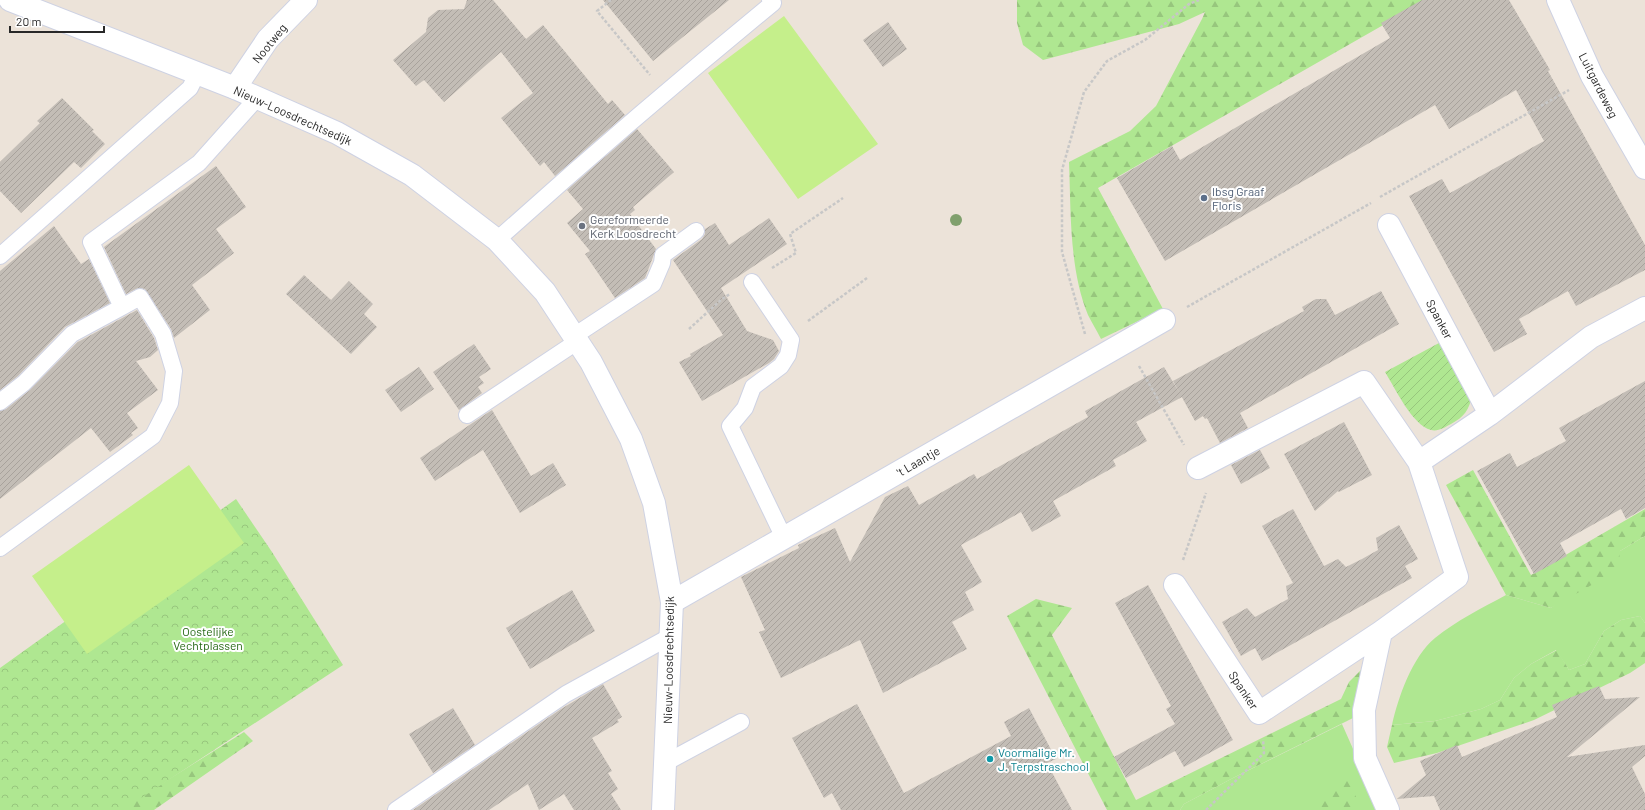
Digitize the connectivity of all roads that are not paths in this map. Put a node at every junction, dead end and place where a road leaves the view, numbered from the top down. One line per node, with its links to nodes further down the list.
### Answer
1 (10, 0): 5 (street, Nieuw-Loosdrechtsedijk)
2 (306, 0): 6 (street, Nootweg)
3 (770, 0): 11 (lane)
4 (1558, 0): 8 (street, Luitgardeweg)
5 (197, 74): 6 (street, Nieuw-Loosdrechtsedijk); 12 (lane)
6 (235, 88): 7 (street, Nieuw-Loosdrechtsedijk)
7 (256, 98): 11 (street, Nieuw-Loosdrechtsedijk); 14 (lane)
8 (1645, 168)
9 (1389, 225): 20 (street, Spanker)
10 (696, 231): 17 (lane)
11 (497, 240): 17 (street, Nieuw-Loosdrechtsedijk)
12 (0, 256)
13 (752, 282): 23 (lane)
14 (122, 307): 18 (lane); 24 (lane)
15 (1645, 308): 20 (street)
16 (1164, 320): 23 (street, 't Laantje)
17 (576, 338): 19 (lane); 26 (street, Nieuw-Loosdrechtsedijk)
18 (0, 402)
19 (467, 414)
20 (1490, 414): 21 (street)
21 (1419, 462): 22 (street, Spanker); 27 (street, Spanker)
22 (1198, 468)
23 (784, 538): 26 (street, 't Laantje)
24 (0, 548)
25 (1175, 585): 27 (street, Spanker)
26 (672, 602): 28 (street, Nieuw-Loosdrechtsedijk)
27 (1381, 632): 33 (street)
28 (670, 636): 30 (street, Nieuw-Loosdrechtsedijk); 31 (lane)
29 (741, 722): 30 (lane)
30 (665, 763): 32 (street, Nieuw-Loosdrechtsedijk)
31 (396, 810)
32 (664, 810)
33 (1388, 810)

